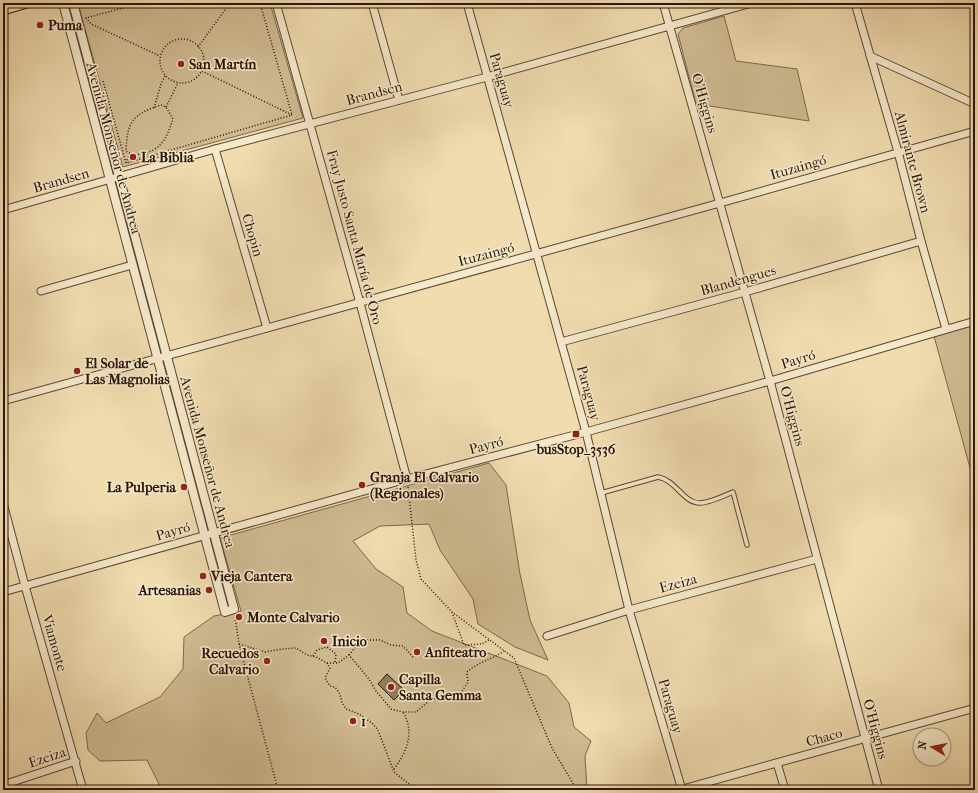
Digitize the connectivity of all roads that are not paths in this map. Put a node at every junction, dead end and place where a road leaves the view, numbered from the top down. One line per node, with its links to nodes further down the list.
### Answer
1 (28, 3): 10 (main road)
2 (63, 3): 21 (street, Avenida Monseñor de Andrea)
3 (73, 3): 20 (street, Avenida Monseñor de Andrea)
4 (276, 3): 16 (street, Fray Justo Santa María de Oro)
5 (372, 3): 14 (street)
6 (467, 3): 13 (street, Paraguay)
7 (663, 3): 11 (street, O'Higgins)
8 (752, 3): 11 (street, Brandsen)
9 (855, 3): 12 (street, Almirante Brown)
10 (3, 10)
11 (670, 26): 13 (street, Brandsen); 22 (street, O'Higgins)
12 (870, 56): 15 (street); 19 (street, Almirante Brown)
13 (487, 77): 14 (street, Brandsen); 25 (street, Paraguay)
14 (399, 100): 16 (street, Brandsen)
15 (975, 104)
16 (310, 123): 18 (street, Brandsen); 29 (street, Fray Justo Santa María de Oro)
17 (975, 131): 19 (street, Ituzaingó)
18 (215, 149): 20 (street, Brandsen); 31 (street, Chopin)
19 (898, 152): 22 (street, Ituzaingó); 24 (street, Almirante Brown)
20 (119, 177): 21 (street, Brandsen); 34 (street, Avenida Monseñor de Andrea)
21 (109, 180): 23 (street, Brandsen); 26 (street, Avenida Monseñor de Andrea)
22 (720, 203): 25 (street, Ituzaingó); 28 (street, O'Higgins)
23 (3, 210)
24 (921, 241): 28 (street, Blandengues); 32 (street, Almirante Brown)
25 (536, 254): 29 (street, Ituzaingó); 33 (street, Paraguay)
26 (132, 265): 27 (street); 35 (street, Avenida Monseñor de Andrea)
27 (40, 291)
28 (745, 292): 33 (street, Blandengues); 36 (street, O'Higgins)
29 (360, 302): 31 (street, Ituzaingó); 39 (street, Fray Justo Santa María de Oro)
30 (975, 321): 32 (street, Payró)
31 (267, 328): 34 (street, Ituzaingó)
32 (946, 329): 36 (street, Payró)
33 (561, 342): 38 (street, Paraguay)
34 (167, 356): 35 (street, Ituzaingó); 42 (street, Avenida Monseñor de Andrea)
35 (157, 359): 37 (street, Ituzaingó); 43 (street, Avenida Monseñor de Andrea)
36 (770, 381): 38 (street, Payró); 45 (street, O'Higgins)
37 (3, 401)
38 (586, 432): 39 (street, Payró); 40 (street, Paraguay)
39 (407, 479): 42 (street, Payró)
40 (601, 493): 44 (lane); 48 (street, Paraguay)
41 (3, 503): 46 (street, Viamonte)
42 (214, 533): 43 (street, Payró); 43 (street, Avenida Monseñor de Andrea)
43 (205, 536): 46 (street, Payró)
44 (747, 545)
45 (817, 559): 48 (street, Ezeiza); 51 (street, O'Higgins)
46 (25, 586): 47 (street, Payró); 52 (street, Viamonte)
47 (3, 592)
48 (630, 610): 49 (street, Ezeiza); 56 (street, Paraguay)
49 (547, 636)
50 (975, 708): 51 (street, Chaco)
51 (866, 739): 53 (street, Chaco); 58 (street, O'Higgins)
52 (76, 761): 54 (street, Ezeiza); 55 (street, Viamonte)
53 (777, 763): 56 (street, Chaco); 57 (street)
54 (3, 785)
55 (83, 790)
56 (681, 790)
57 (784, 790)
58 (879, 790)

